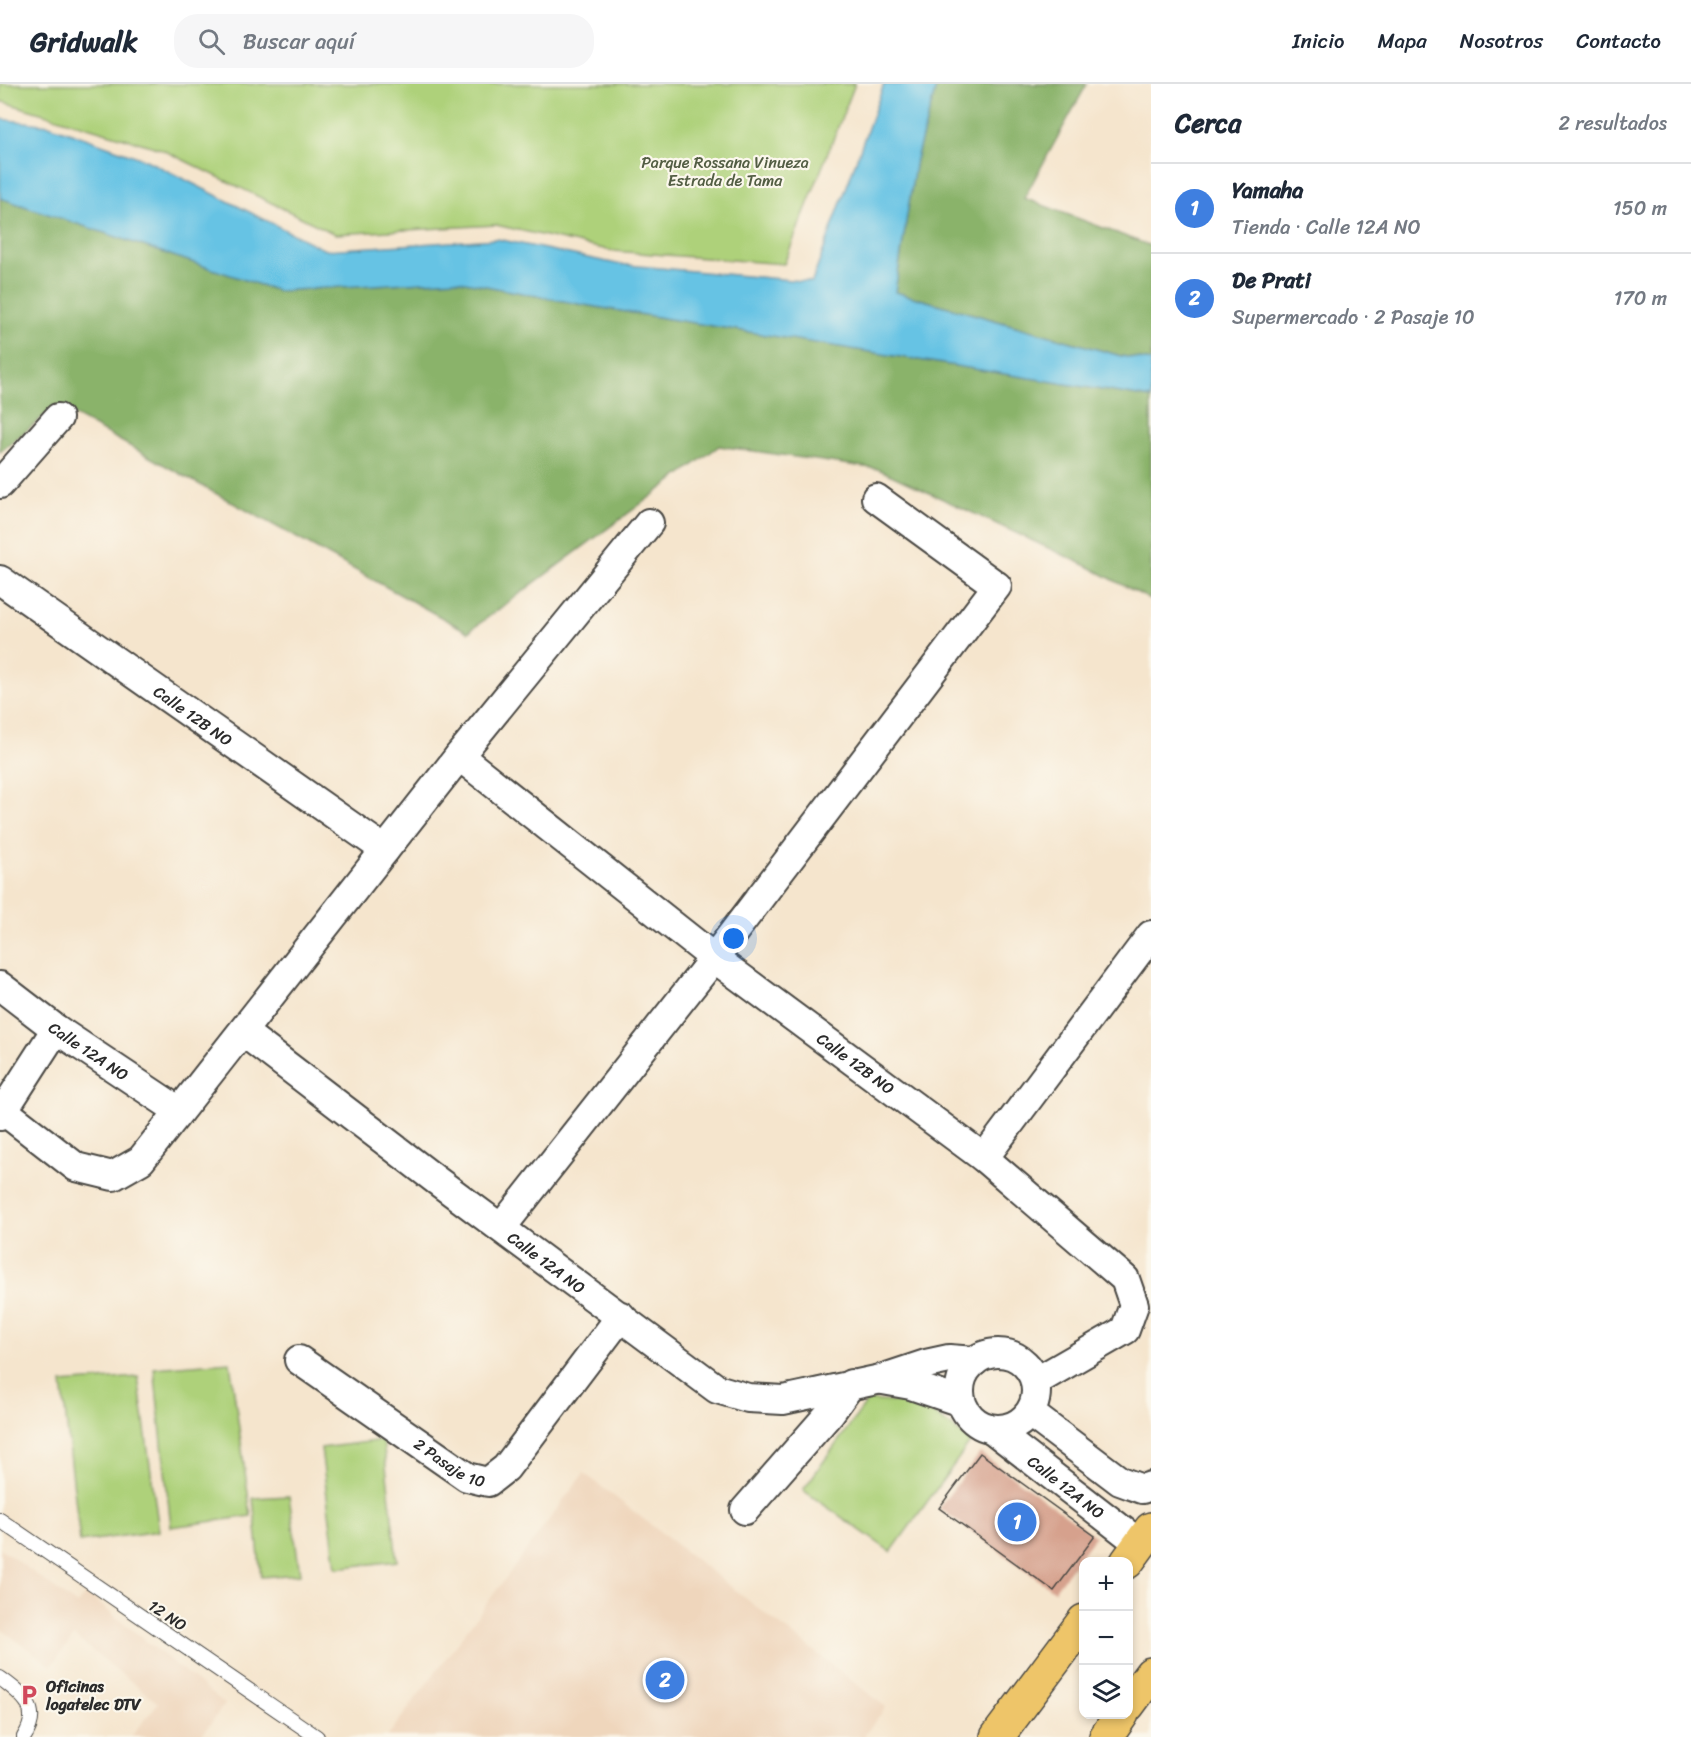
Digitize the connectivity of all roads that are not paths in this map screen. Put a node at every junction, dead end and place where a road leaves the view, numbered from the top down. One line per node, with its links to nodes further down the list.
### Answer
1 (58, 418): 2 (street)
2 (0, 484)
3 (876, 498): 9 (street)
4 (649, 523): 6 (street)
5 (0, 580): 7 (street, Calle 12B NO)
6 (459, 756): 7 (street); 9 (street, Calle 12B NO)
7 (385, 850): 12 (street)
8 (1151, 935): 15 (street)
9 (714, 958): 15 (street, Calle 12B NO); 16 (street)
10 (0, 986): 11 (street, Calle 12A NO)
11 (56, 1029): 13 (street, Calle 12A NO); 14 (street)
12 (243, 1032): 13 (street); 16 (street, Calle 12A NO)
13 (179, 1111): 14 (street)
14 (2, 1114)
15 (984, 1158): 21 (street, Calle 12B NO)
16 (501, 1228): 17 (street, Calle 12A NO)
17 (621, 1316): 18 (street, 2 Pasaje 10); 22 (street, Calle 12A NO)
18 (299, 1360)
19 (975, 1361): 20 (street, Calle 12A NO); 21 (street); 23 (street)
20 (881, 1379): 22 (street, Calle 12A NO); 23 (street, Calle 12A NO)
21 (1035, 1382): 24 (street)
22 (851, 1384): 27 (street)
23 (961, 1402): 25 (street)
24 (1030, 1413): 25 (street); 26 (street)
25 (992, 1429): 29 (street, Calle 12A NO)
26 (1151, 1486)
27 (746, 1510)
28 (0, 1520): 36 (lane, 12 NO)
29 (1140, 1545)
30 (1079, 1626): 37 (main road)
31 (1151, 1674): 33 (main road)
32 (0, 1678): 35 (lane)
33 (1133, 1698)
34 (1119, 1719): 38 (main road)
35 (24, 1737)
36 (317, 1737)
37 (997, 1737)
38 (1106, 1737)

